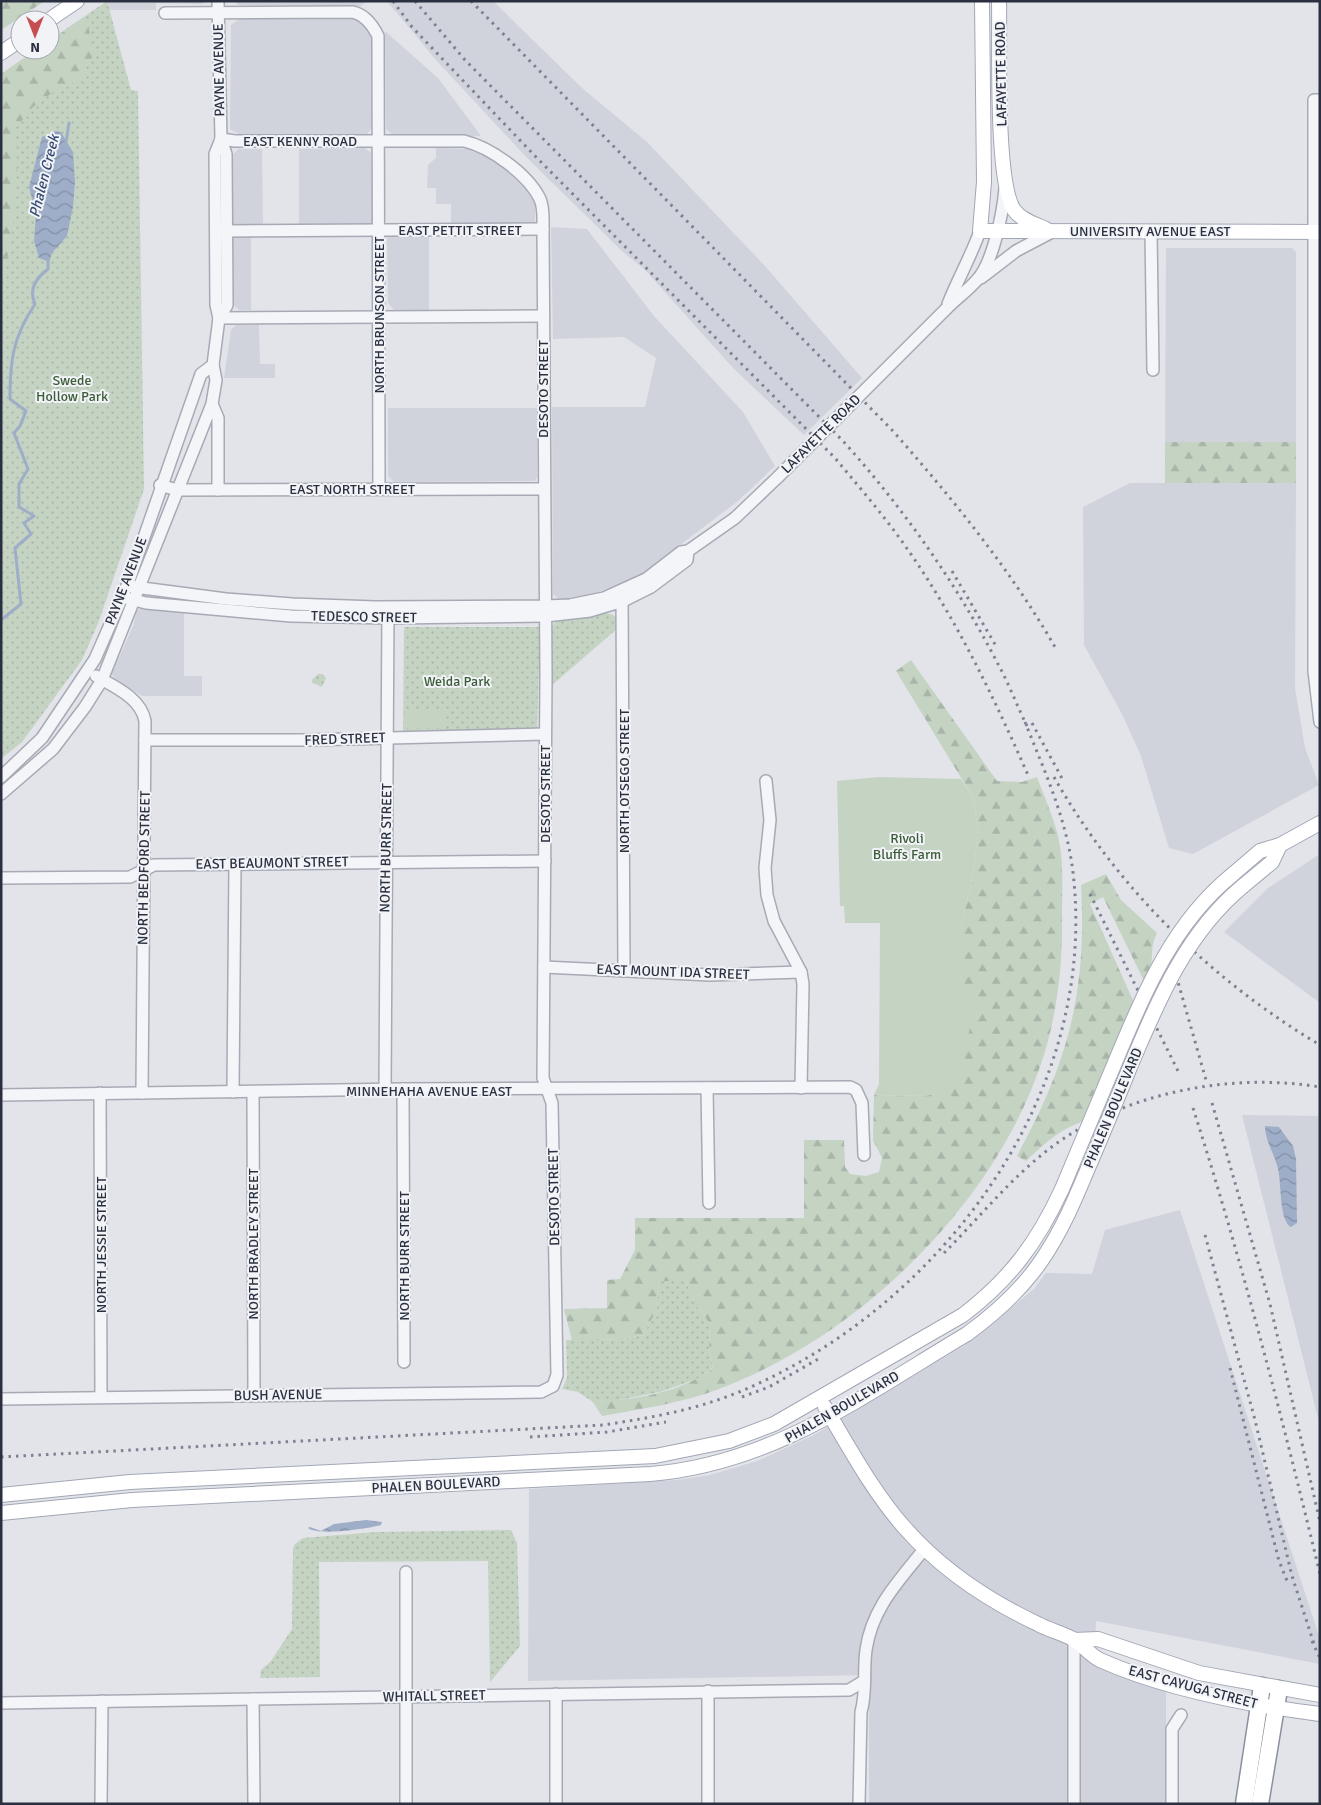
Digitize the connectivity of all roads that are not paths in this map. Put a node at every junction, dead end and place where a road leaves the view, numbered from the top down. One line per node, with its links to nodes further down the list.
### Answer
1 (77, 1): 5 (main road)
2 (982, 1): 15 (main road, LAFAYETTE ROAD)
3 (999, 1): 10 (main road, LAFAYETTE ROAD)
4 (218, 6): 6 (street, NORTH BRUNSON STREET); 8 (street, PAYNE AVENUE); 9 (street, NORTH BRUNSON STREET)
5 (60, 13)
6 (165, 13)
7 (1317, 100): 19 (street)
8 (221, 140): 9 (street, EAST KENNY ROAD); 14 (street, PAYNE AVENUE); 24 (street, PAYNE AVENUE)
9 (378, 141): 11 (street, EAST KENNY ROAD); 13 (street, NORTH BRUNSON STREET)
10 (1005, 182): 16 (street, LAFAYETTE ROAD); 18 (main road)
11 (540, 200): 12 (street, DESOTO STREET)
12 (543, 229): 13 (street, EAST PETTIT STREET); 23 (street, DESOTO STREET)
13 (379, 230): 14 (street, EAST PETTIT STREET); 22 (street, NORTH BRUNSON STREET)
14 (227, 231): 24 (street, PAYNE AVENUE)
15 (980, 231): 16 (main road, UNIVERSITY AVENUE EAST); 21 (street, LAFAYETTE ROAD)
16 (998, 231): 18 (main road, UNIVERSITY AVENUE EAST); 20 (street, LAFAYETTE ROAD)
17 (1151, 231): 18 (main road, UNIVERSITY AVENUE EAST); 19 (main road, UNIVERSITY AVENUE EAST); 26 (street)
18 (1052, 232): 20 (street)
19 (1317, 232): 42 (street)
20 (977, 280): 21 (street, LAFAYETTE ROAD)
21 (947, 308): 35 (street, LAFAYETTE ROAD, bridge)
22 (379, 316): 23 (street); 24 (street); 29 (street, NORTH BRUNSON STREET)
23 (543, 316): 30 (street, DESOTO STREET)
24 (219, 318): 25 (street, PAYNE AVENUE)
25 (213, 365): 27 (street, PAYNE AVENUE); 28 (street, PAYNE AVENUE)
26 (1153, 370)
27 (212, 404): 31 (street, PAYNE AVENUE); 32 (street, PAYNE AVENUE)
28 (160, 485): 31 (street, EAST NORTH STREET); 34 (street, PAYNE AVENUE)
29 (379, 489): 30 (street, EAST NORTH STREET); 32 (street, EAST NORTH STREET)
30 (544, 489): 38 (street, DESOTO STREET)
31 (177, 490): 32 (street, EAST NORTH STREET); 33 (street, PAYNE AVENUE)
32 (218, 490)
33 (139, 590): 34 (street, TEDESCO STREET); 36 (street, PAYNE AVENUE); 39 (street, TEDESCO STREET)
34 (125, 592): 36 (street, TEDESCO STREET); 40 (street, PAYNE AVENUE)
35 (622, 596): 37 (street, LAFAYETTE ROAD); 57 (street, NORTH OTSEGO STREET)
36 (134, 601): 39 (street, TEDESCO STREET); 41 (street, PAYNE AVENUE)
37 (605, 602): 38 (street, TEDESCO STREET)
38 (546, 611): 39 (street, TEDESCO STREET); 43 (street, DESOTO STREET)
39 (388, 613): 44 (street, NORTH BURR STREET)
40 (88, 672): 41 (street, NORTH BEDFORD STREET); 46 (street, PAYNE AVENUE)
41 (102, 680): 45 (street, NORTH BEDFORD STREET); 48 (street, PAYNE AVENUE)
42 (1320, 722)
43 (545, 734): 44 (street, FRED STREET); 51 (street, DESOTO STREET)
44 (388, 738): 45 (street, FRED STREET); 52 (street, NORTH BURR STREET)
45 (145, 740): 54 (street, NORTH BEDFORD STREET)
46 (1, 777)
47 (766, 781): 58 (street)
48 (1, 794)
49 (1320, 823): 50 (main road, PHALEN BOULEVARD)
50 (1280, 846): 76 (main road, PHALEN BOULEVARD, bridge); 77 (main road, PHALEN BOULEVARD, bridge)
51 (545, 861): 52 (street, EAST BEAUMONT STREET); 56 (street, DESOTO STREET)
52 (386, 862): 53 (street, EAST BEAUMONT STREET); 62 (street, NORTH BURR STREET)
53 (235, 864): 54 (street, EAST BEAUMONT STREET); 64 (street)
54 (143, 870): 55 (street, EAST BEAUMONT STREET); 67 (street, NORTH BEDFORD STREET)
55 (1, 878)
56 (544, 967): 57 (street, EAST MOUNT IDA STREET); 63 (street, DESOTO STREET)
57 (624, 971): 58 (street, EAST MOUNT IDA STREET)
58 (801, 972): 60 (street)
59 (707, 1088): 60 (street, MINNEHAHA AVENUE EAST); 63 (street, MINNEHAHA AVENUE EAST); 70 (street)
60 (801, 1088): 69 (street, MINNEHAHA AVENUE EAST)
61 (403, 1089): 62 (street, MINNEHAHA AVENUE EAST); 63 (street, MINNEHAHA AVENUE EAST); 71 (street, NORTH BURR STREET)
62 (385, 1090): 65 (street, MINNEHAHA AVENUE EAST)
63 (547, 1090): 72 (street, DESOTO STREET)
64 (233, 1092): 65 (street, MINNEHAHA AVENUE EAST); 67 (street, MINNEHAHA AVENUE EAST)
65 (253, 1092): 73 (street, NORTH BRADLEY STREET)
66 (100, 1093): 67 (street, MINNEHAHA AVENUE EAST); 68 (street, MINNEHAHA AVENUE EAST); 74 (street, NORTH JESSIE STREET)
67 (142, 1093)
68 (1, 1095)
69 (864, 1155)
70 (709, 1202)
71 (404, 1362)
72 (553, 1386): 73 (street, BUSH AVENUE)
73 (254, 1395): 74 (street, BUSH AVENUE)
74 (101, 1397): 75 (street, BUSH AVENUE)
75 (1, 1399)
76 (820, 1399): 77 (main road, EAST CAYUGA STREET); 78 (main road, PHALEN BOULEVARD)
77 (830, 1415): 79 (main road, PHALEN BOULEVARD); 80 (main road, EAST CAYUGA STREET)
78 (1, 1495)
79 (1, 1514)
80 (925, 1548): 82 (main road, EAST CAYUGA STREET); 83 (street)
81 (406, 1572): 89 (street)
82 (1074, 1640): 84 (main road, EAST CAYUGA STREET); 93 (main road, EAST CAYUGA STREET); 103 (street)
83 (864, 1681): 86 (street, WHITALL STREET); 102 (street)
84 (1262, 1686): 85 (main road, EAST CAYUGA STREET); 93 (highway)
85 (1279, 1689): 88 (main road, EAST CAYUGA STREET); 94 (highway)
86 (708, 1691): 87 (street, WHITALL STREET); 101 (street)
87 (556, 1694): 89 (street, WHITALL STREET); 100 (street)
88 (1314, 1694)
89 (406, 1697): 90 (street, WHITALL STREET); 99 (street)
90 (253, 1699): 91 (street, WHITALL STREET); 98 (street)
91 (102, 1701): 92 (street, WHITALL STREET); 97 (street)
92 (1, 1703)
93 (1259, 1705): 94 (main road, EAST CAYUGA STREET); 105 (highway)
94 (1276, 1707): 95 (main road, EAST CAYUGA STREET); 106 (highway)
95 (1318, 1714)
96 (1181, 1715): 104 (street)
97 (101, 1804)
98 (254, 1804)
99 (406, 1804)
100 (556, 1804)
101 (708, 1804)
102 (859, 1804)
103 (1074, 1804)
104 (1172, 1804)
105 (1244, 1804)
106 (1260, 1804)

